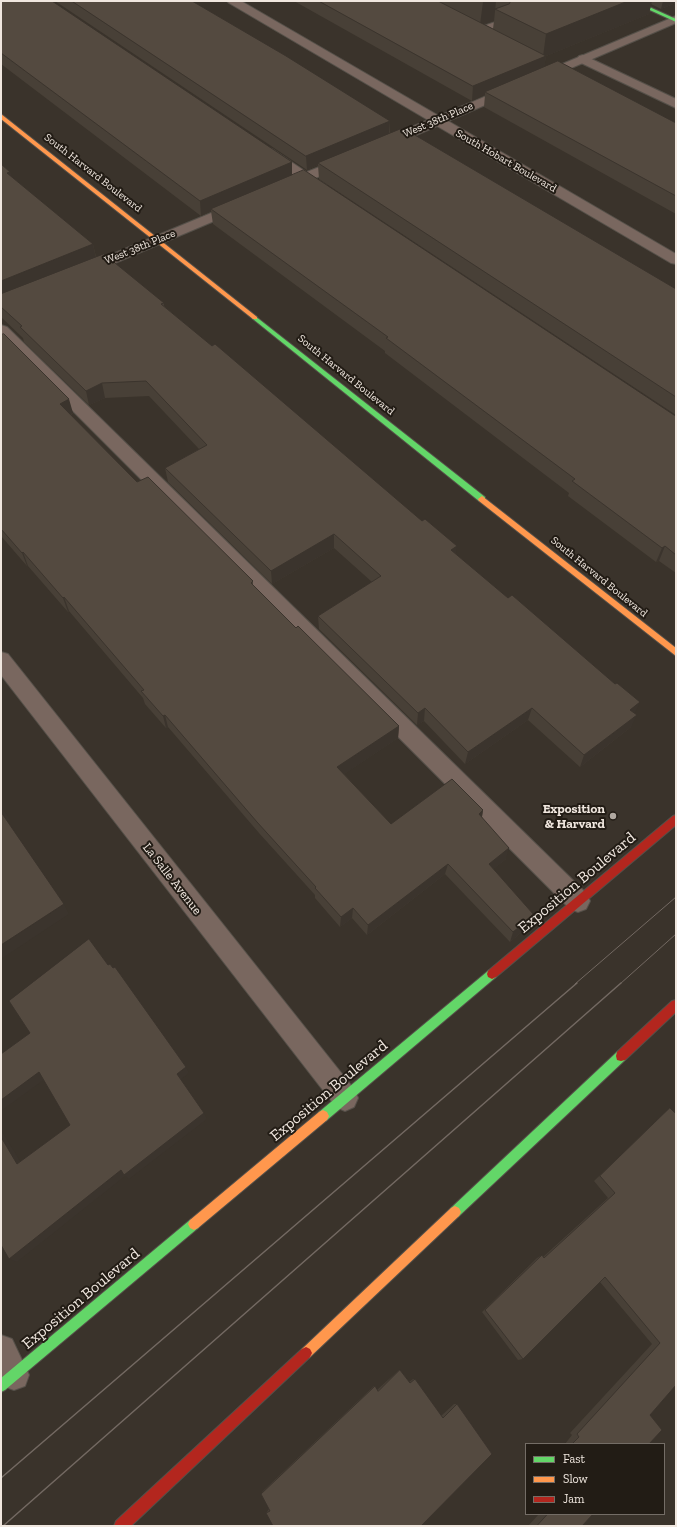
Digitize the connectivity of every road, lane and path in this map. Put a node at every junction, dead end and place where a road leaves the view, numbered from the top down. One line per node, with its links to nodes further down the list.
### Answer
1 (233, 1): 13 (street, South Hobart Boulevard)
2 (468, 1): 6 (street)
3 (632, 1): 4 (street)
4 (675, 20): 8 (street, West 38th Place)
5 (466, 25): 6 (street)
6 (479, 31): 7 (street)
7 (492, 38)
8 (583, 59): 9 (street, West 38th Place); 11 (street)
9 (550, 68): 10 (street); 13 (street, West 38th Place)
10 (571, 79)
11 (674, 102)
12 (1, 116): 19 (street, South Harvard Boulevard)
13 (438, 120): 15 (street, West 38th Place); 20 (street, South Hobart Boulevard)
14 (254, 143): 15 (street)
15 (305, 178): 16 (street, West 38th Place); 17 (street)
16 (270, 193)
17 (332, 196)
18 (256, 199): 19 (street, West 38th Place)
19 (158, 240): 21 (street, West 38th Place); 23 (street, South Harvard Boulevard)
20 (676, 260)
21 (74, 275)
22 (1, 330): 26 (street)
23 (676, 653)
24 (1, 660): 28 (street, La Salle Avenue)
25 (676, 819): 26 (street, Exposition Boulevard)
26 (578, 901): 28 (street, Exposition Boulevard)
27 (676, 1005): 30 (street)
28 (345, 1098): 29 (street, Exposition Boulevard)
29 (6, 1370)
30 (122, 1526)

